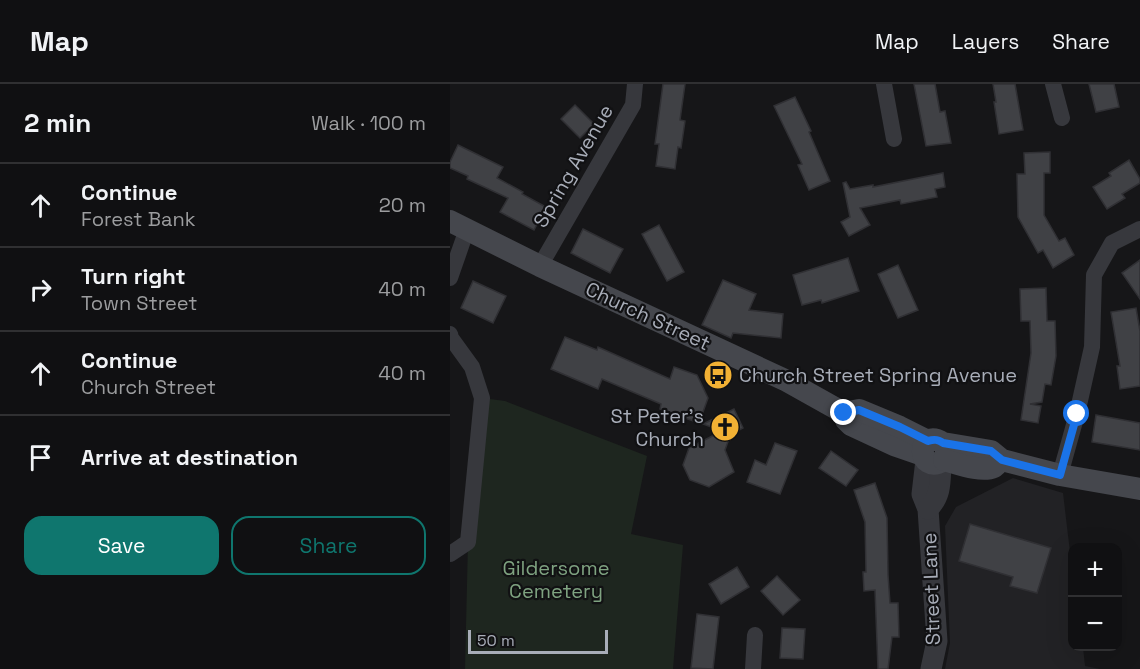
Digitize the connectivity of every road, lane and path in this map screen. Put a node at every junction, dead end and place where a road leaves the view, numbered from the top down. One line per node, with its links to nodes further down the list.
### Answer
1 (635, 84): 8 (street, Spring Avenue)
2 (884, 84): 5 (street)
3 (1053, 84): 4 (street)
4 (1062, 118)
5 (894, 139)
6 (458, 225): 8 (main road, Church Street); 9 (street)
7 (1140, 229): 12 (street)
8 (540, 266): 11 (main road, Church Street)
9 (450, 278)
10 (450, 334): 14 (street)
11 (934, 453): 12 (main road, Church Street); 17 (street, Street Lane)
12 (1060, 475): 13 (main road)
13 (1140, 489)
14 (450, 554)
15 (755, 635): 16 (street)
16 (753, 669)
17 (931, 669)

